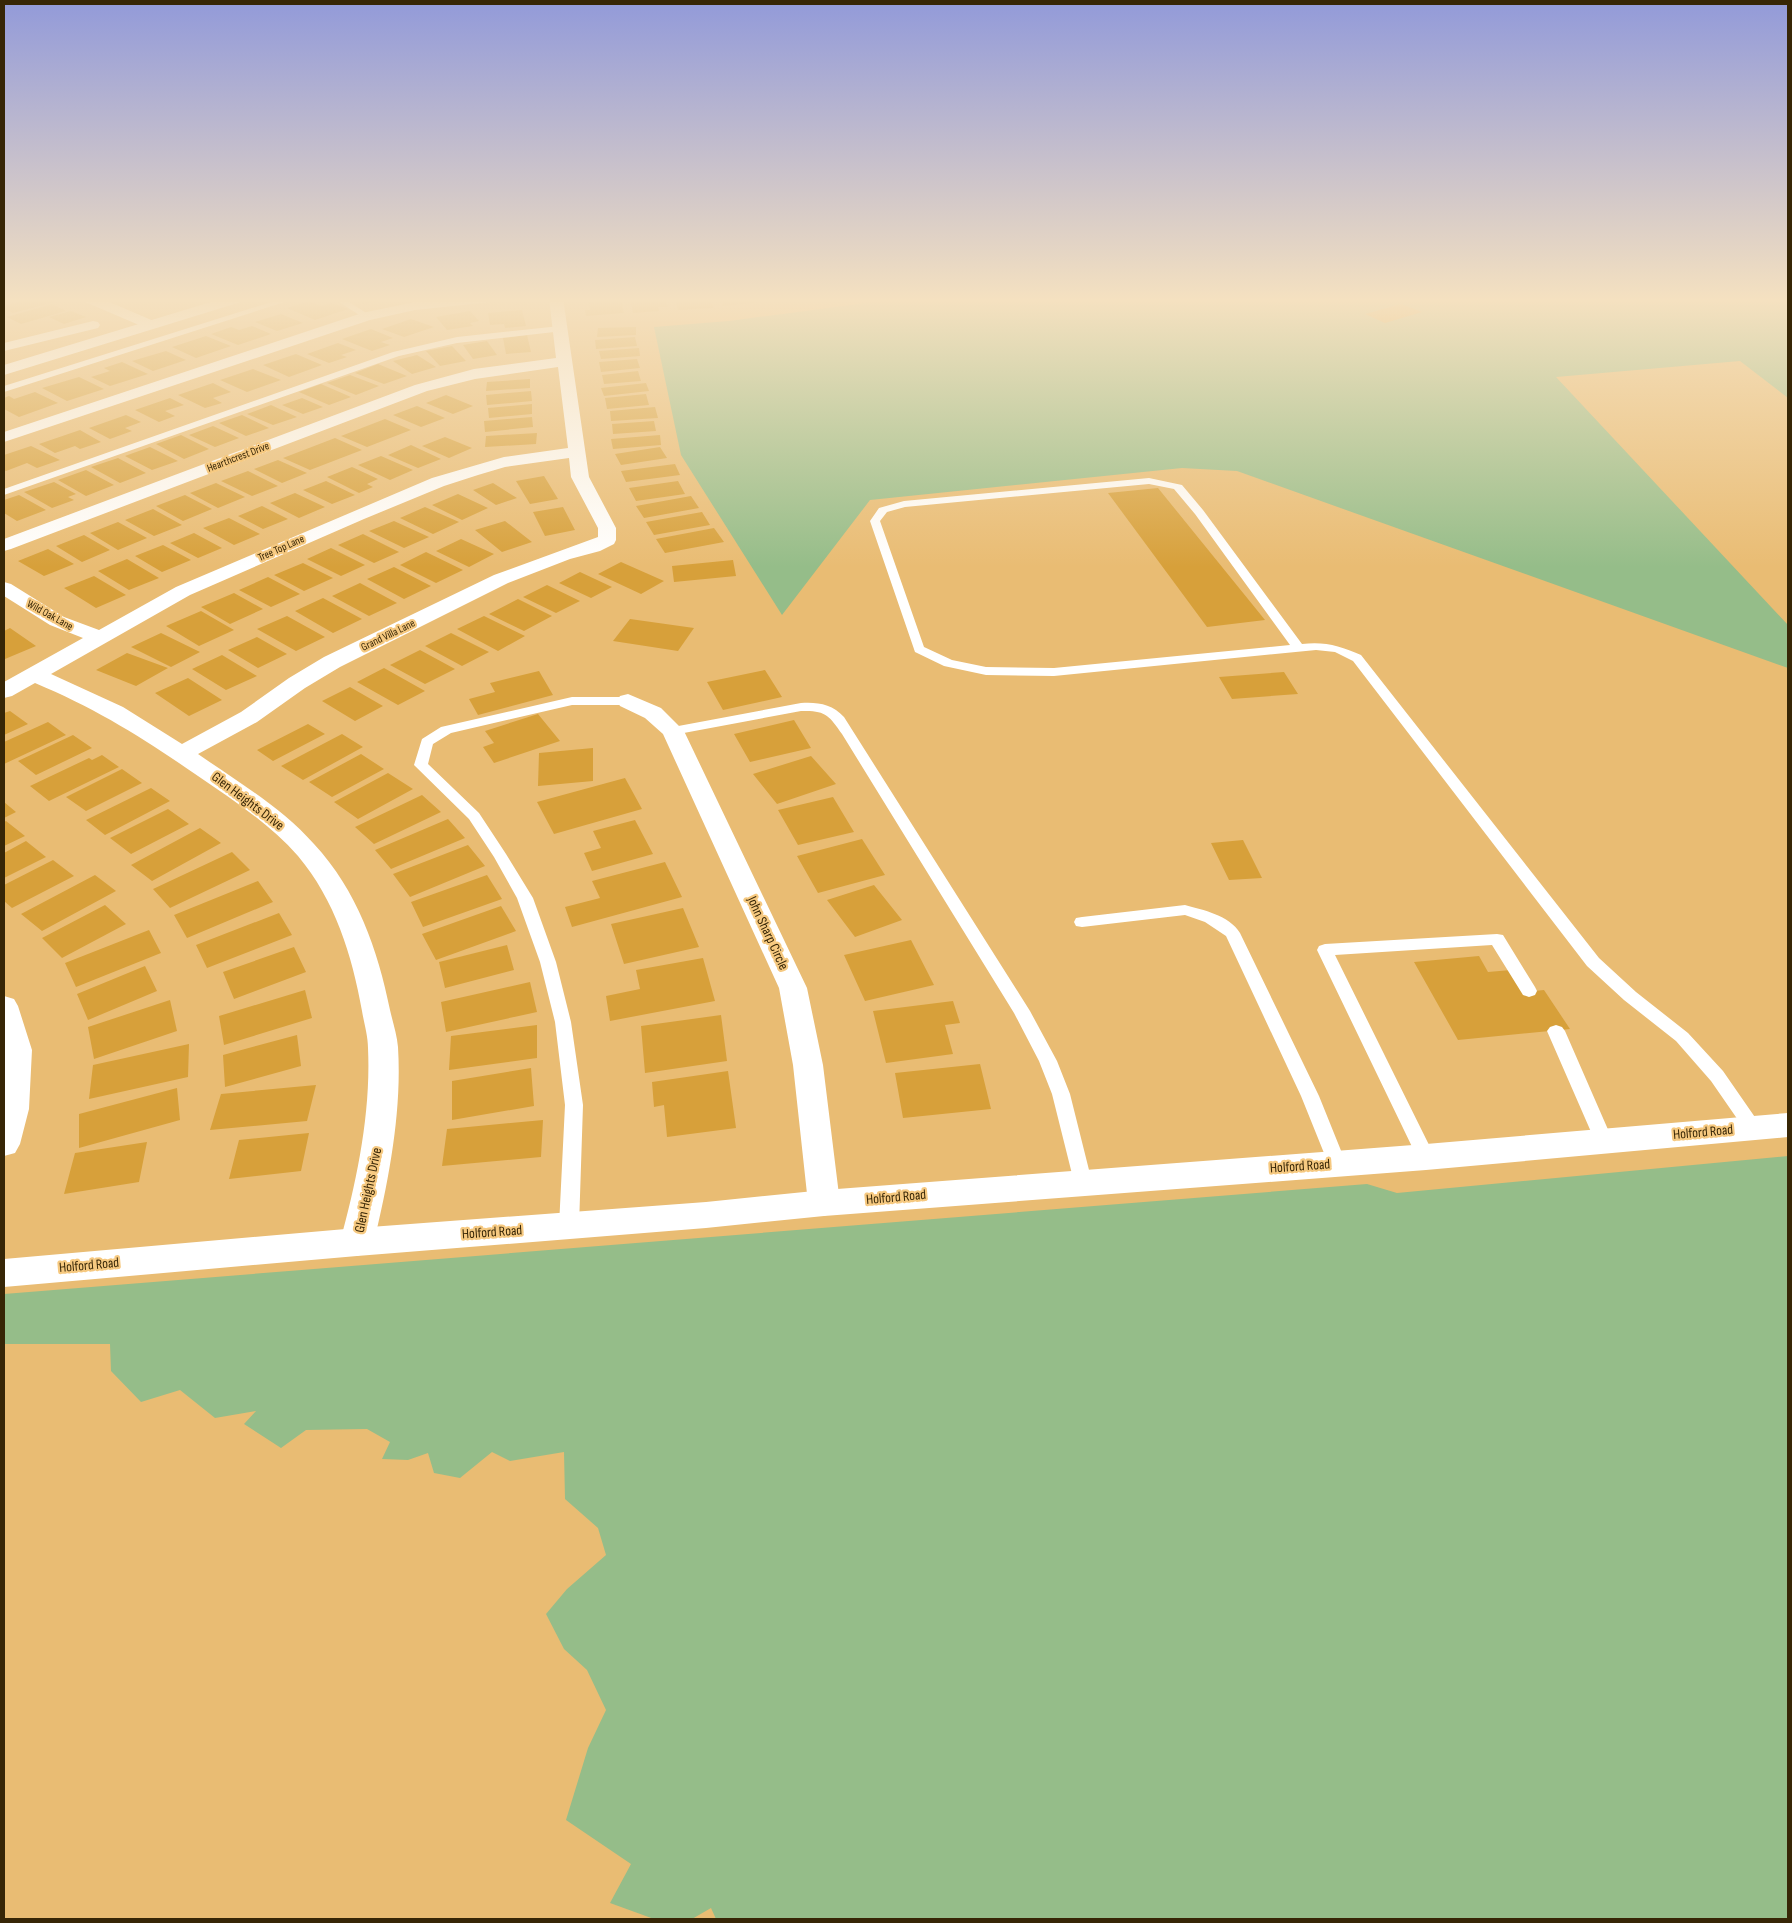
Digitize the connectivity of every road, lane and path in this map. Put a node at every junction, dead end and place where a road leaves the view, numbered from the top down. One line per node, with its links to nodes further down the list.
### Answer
1 (152, 388): 5 (street)
2 (300, 388): 7 (lane)
3 (422, 388): 8 (street, Hearthcrest Drive)
4 (568, 388): 6 (street)
5 (4, 437)
6 (576, 452): 10 (street, Tree Top Lane); 16 (street, Grand Villa Lane)
7 (4, 492)
8 (4, 545)
9 (4, 588): 10 (street, Wild Oak Lane)
10 (99, 638): 12 (street, Tree Top Lane)
11 (1298, 647): 11 (lane); 22 (lane)
12 (35, 674): 13 (street, Tree Top Lane); 16 (street, Glen Heights Drive)
13 (4, 691)
14 (628, 701): 15 (street, John Sharp Circle); 29 (lane)
15 (673, 731): 27 (lane); 28 (street, John Sharp Circle)
16 (181, 754): 30 (street, Glen Heights Drive)
17 (1082, 922): 26 (lane)
18 (1529, 991): 25 (lane)
19 (4, 1006): 24 (street)
20 (1556, 1032): 23 (lane)
21 (1788, 1125): 22 (street, Holford Road)
22 (1753, 1128): 23 (street, Holford Road)
23 (1604, 1141): 25 (street, Holford Road)
24 (4, 1144)
25 (1426, 1157): 26 (street, Holford Road)
26 (1337, 1163): 27 (street, Holford Road)
27 (1083, 1182): 28 (street, Holford Road)
28 (824, 1203): 29 (street, Holford Road)
29 (569, 1226): 30 (street, Holford Road)
30 (356, 1242): 31 (street, Holford Road)
31 (4, 1273)

